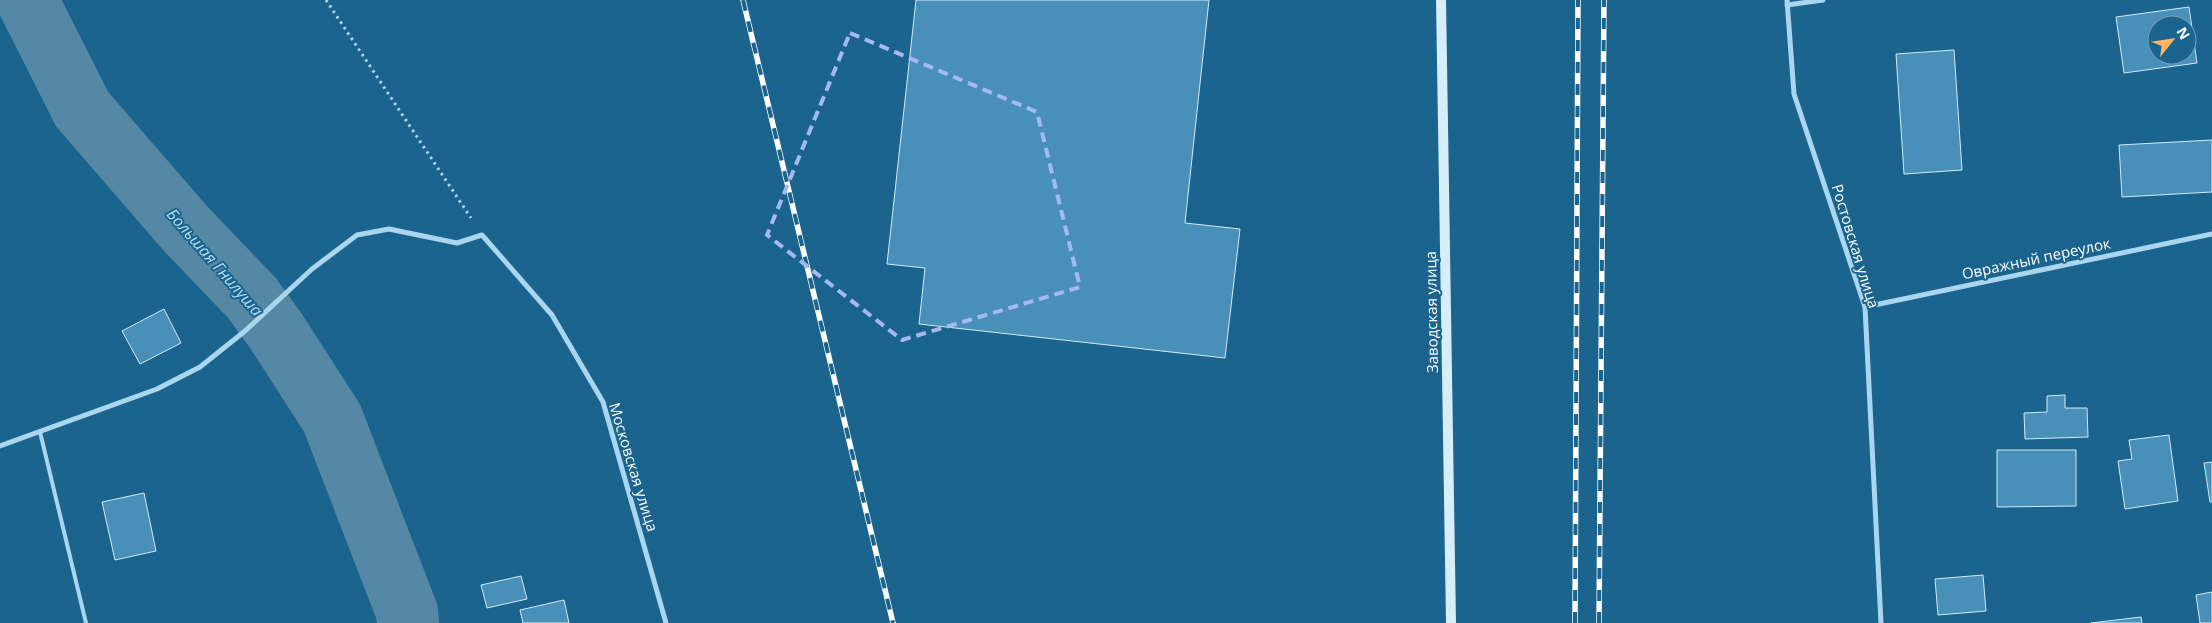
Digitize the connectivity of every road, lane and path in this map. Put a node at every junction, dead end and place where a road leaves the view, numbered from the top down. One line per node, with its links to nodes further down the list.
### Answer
1 (326, 0): 6 (path)
2 (1441, 0): 12 (main road, Заводская улица)
3 (1823, 0): 4 (street)
4 (1787, 2): 7 (street, Ростовская улица)
5 (2212, 234): 7 (street, Овражный переулок)
6 (482, 235): 8 (street); 11 (street, Московская улица)
7 (1865, 307): 13 (street, Ростовская улица)
8 (40, 432): 9 (street); 10 (lane)
9 (0, 446)
10 (86, 623)
11 (666, 623)
12 (1451, 623)
13 (1881, 623)

